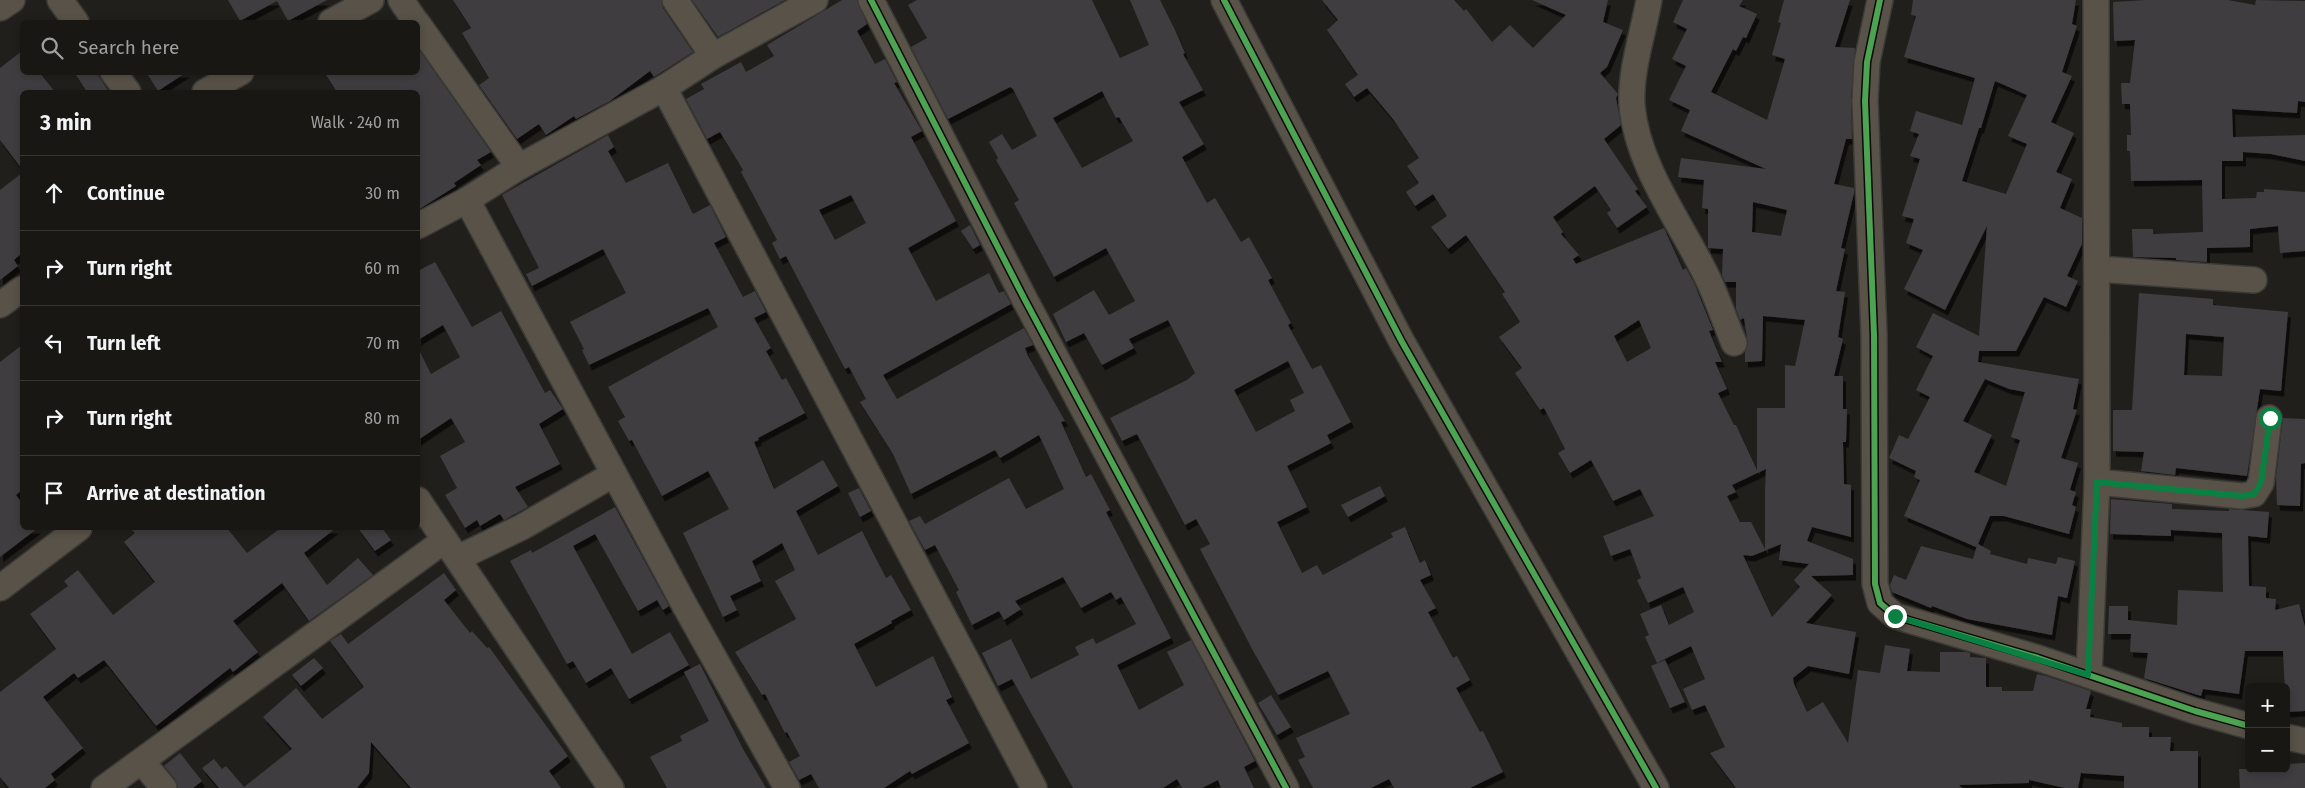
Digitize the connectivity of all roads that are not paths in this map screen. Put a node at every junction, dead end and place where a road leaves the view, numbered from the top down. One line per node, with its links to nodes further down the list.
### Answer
1 (12, 0): 12 (street)
2 (60, 0): 13 (street)
3 (371, 0): 14 (street)
4 (401, 0): 15 (street)
5 (675, 0): 17 (street)
6 (815, 0): 17 (street)
7 (871, 0): 48 (street)
8 (1224, 0): 49 (street)
9 (1649, 0): 30 (street)
10 (1880, 0): 38 (street)
11 (2096, 0): 26 (street)
12 (0, 8)
13 (75, 20)
14 (335, 20)
15 (415, 20)
16 (420, 27): 23 (street)
17 (713, 56): 20 (street)
18 (115, 75): 21 (street)
19 (236, 75): 22 (street)
20 (664, 88): 23 (street); 47 (street)
21 (126, 90)
22 (209, 90)
23 (519, 168): 24 (street)
24 (468, 200): 25 (street); 32 (street)
25 (420, 225)
26 (2098, 269): 27 (street); 33 (street)
27 (2254, 280)
28 (20, 290): 29 (street)
29 (0, 305)
30 (1734, 343)
31 (2270, 418): 33 (street)
32 (614, 474): 36 (street); 46 (street)
33 (2097, 482): 38 (street)
34 (420, 503): 36 (street)
35 (76, 530): 37 (street)
36 (452, 549): 42 (street); 45 (street)
37 (0, 588)
38 (2088, 675): 39 (street)
39 (2245, 725)
40 (2290, 738): 41 (street)
41 (2305, 740)
42 (142, 762): 43 (street); 44 (street)
43 (104, 788)
44 (164, 788)
45 (612, 788)
46 (787, 788)
47 (1034, 788)
48 (1286, 788)
49 (1656, 788)

